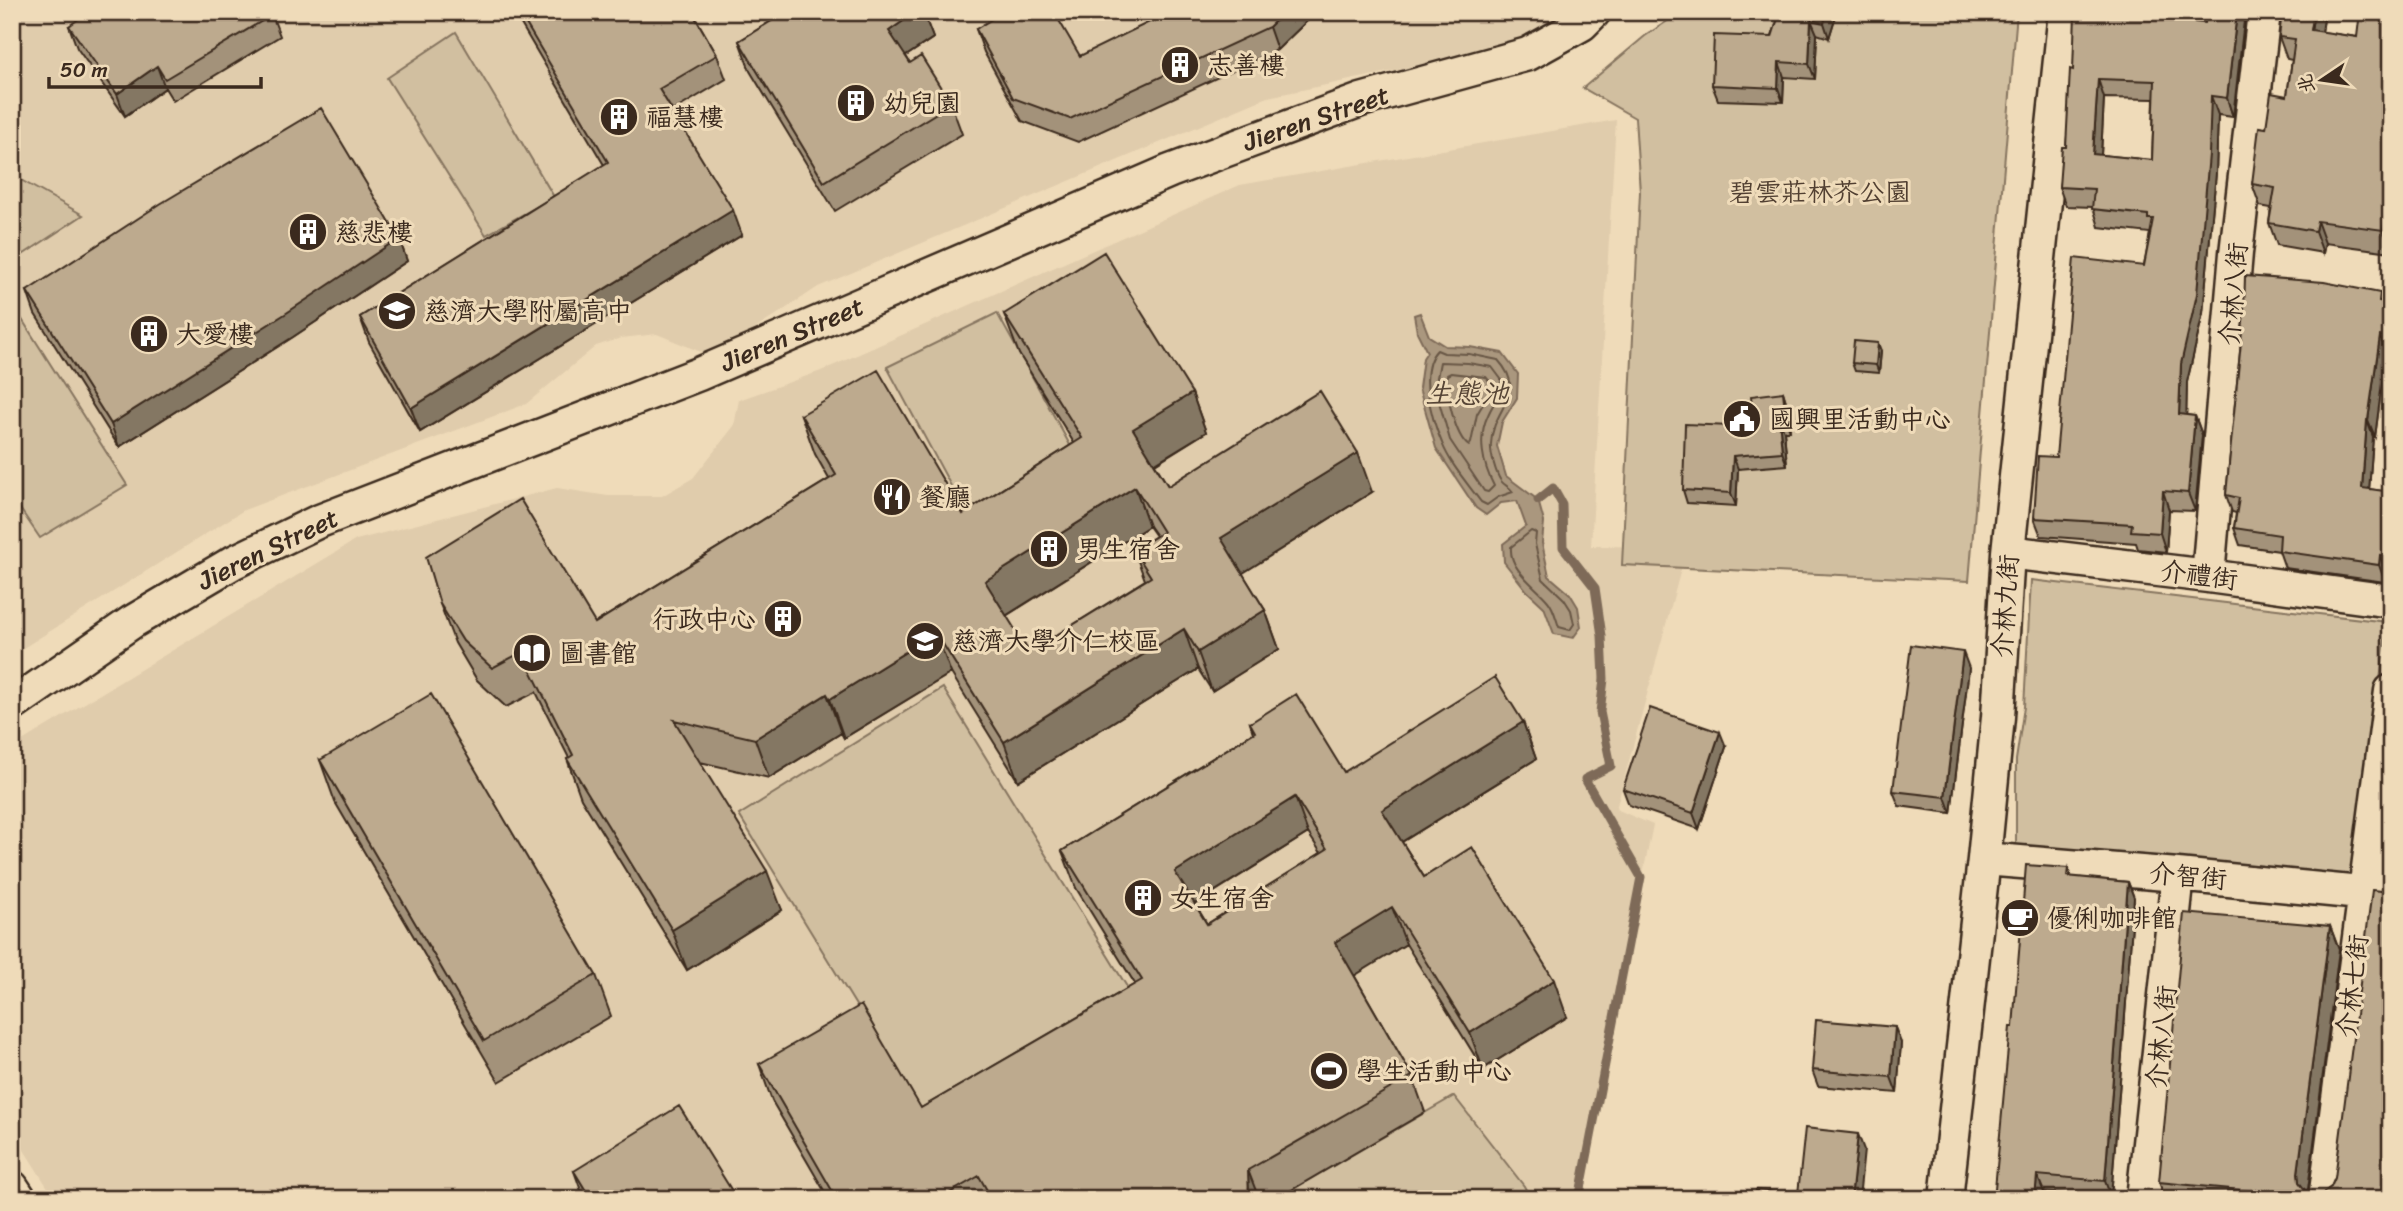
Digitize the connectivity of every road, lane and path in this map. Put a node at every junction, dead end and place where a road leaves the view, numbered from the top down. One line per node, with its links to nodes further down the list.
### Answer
1 (1594, 12): 8 (street, Jieren Street)
2 (2065, 12): 4 (street, 介林九街)
3 (2263, 12): 5 (street, 介林八街)
4 (2008, 552): 5 (street, 介禮街); 9 (street, 介林九街)
5 (2208, 576): 6 (street, 介禮街)
6 (2391, 601)
7 (2391, 691): 11 (street, 介林七街)
8 (12, 705)
9 (1984, 859): 10 (street, 介智街); 14 (street, 介林九街)
10 (2178, 875): 11 (street, 介智街); 15 (street, 介林八街)
11 (2377, 895): 16 (street, 介林七街)
12 (12, 1187): 13 (street)
13 (20, 1199)
14 (1946, 1199)
15 (2143, 1199)
16 (2325, 1199)

